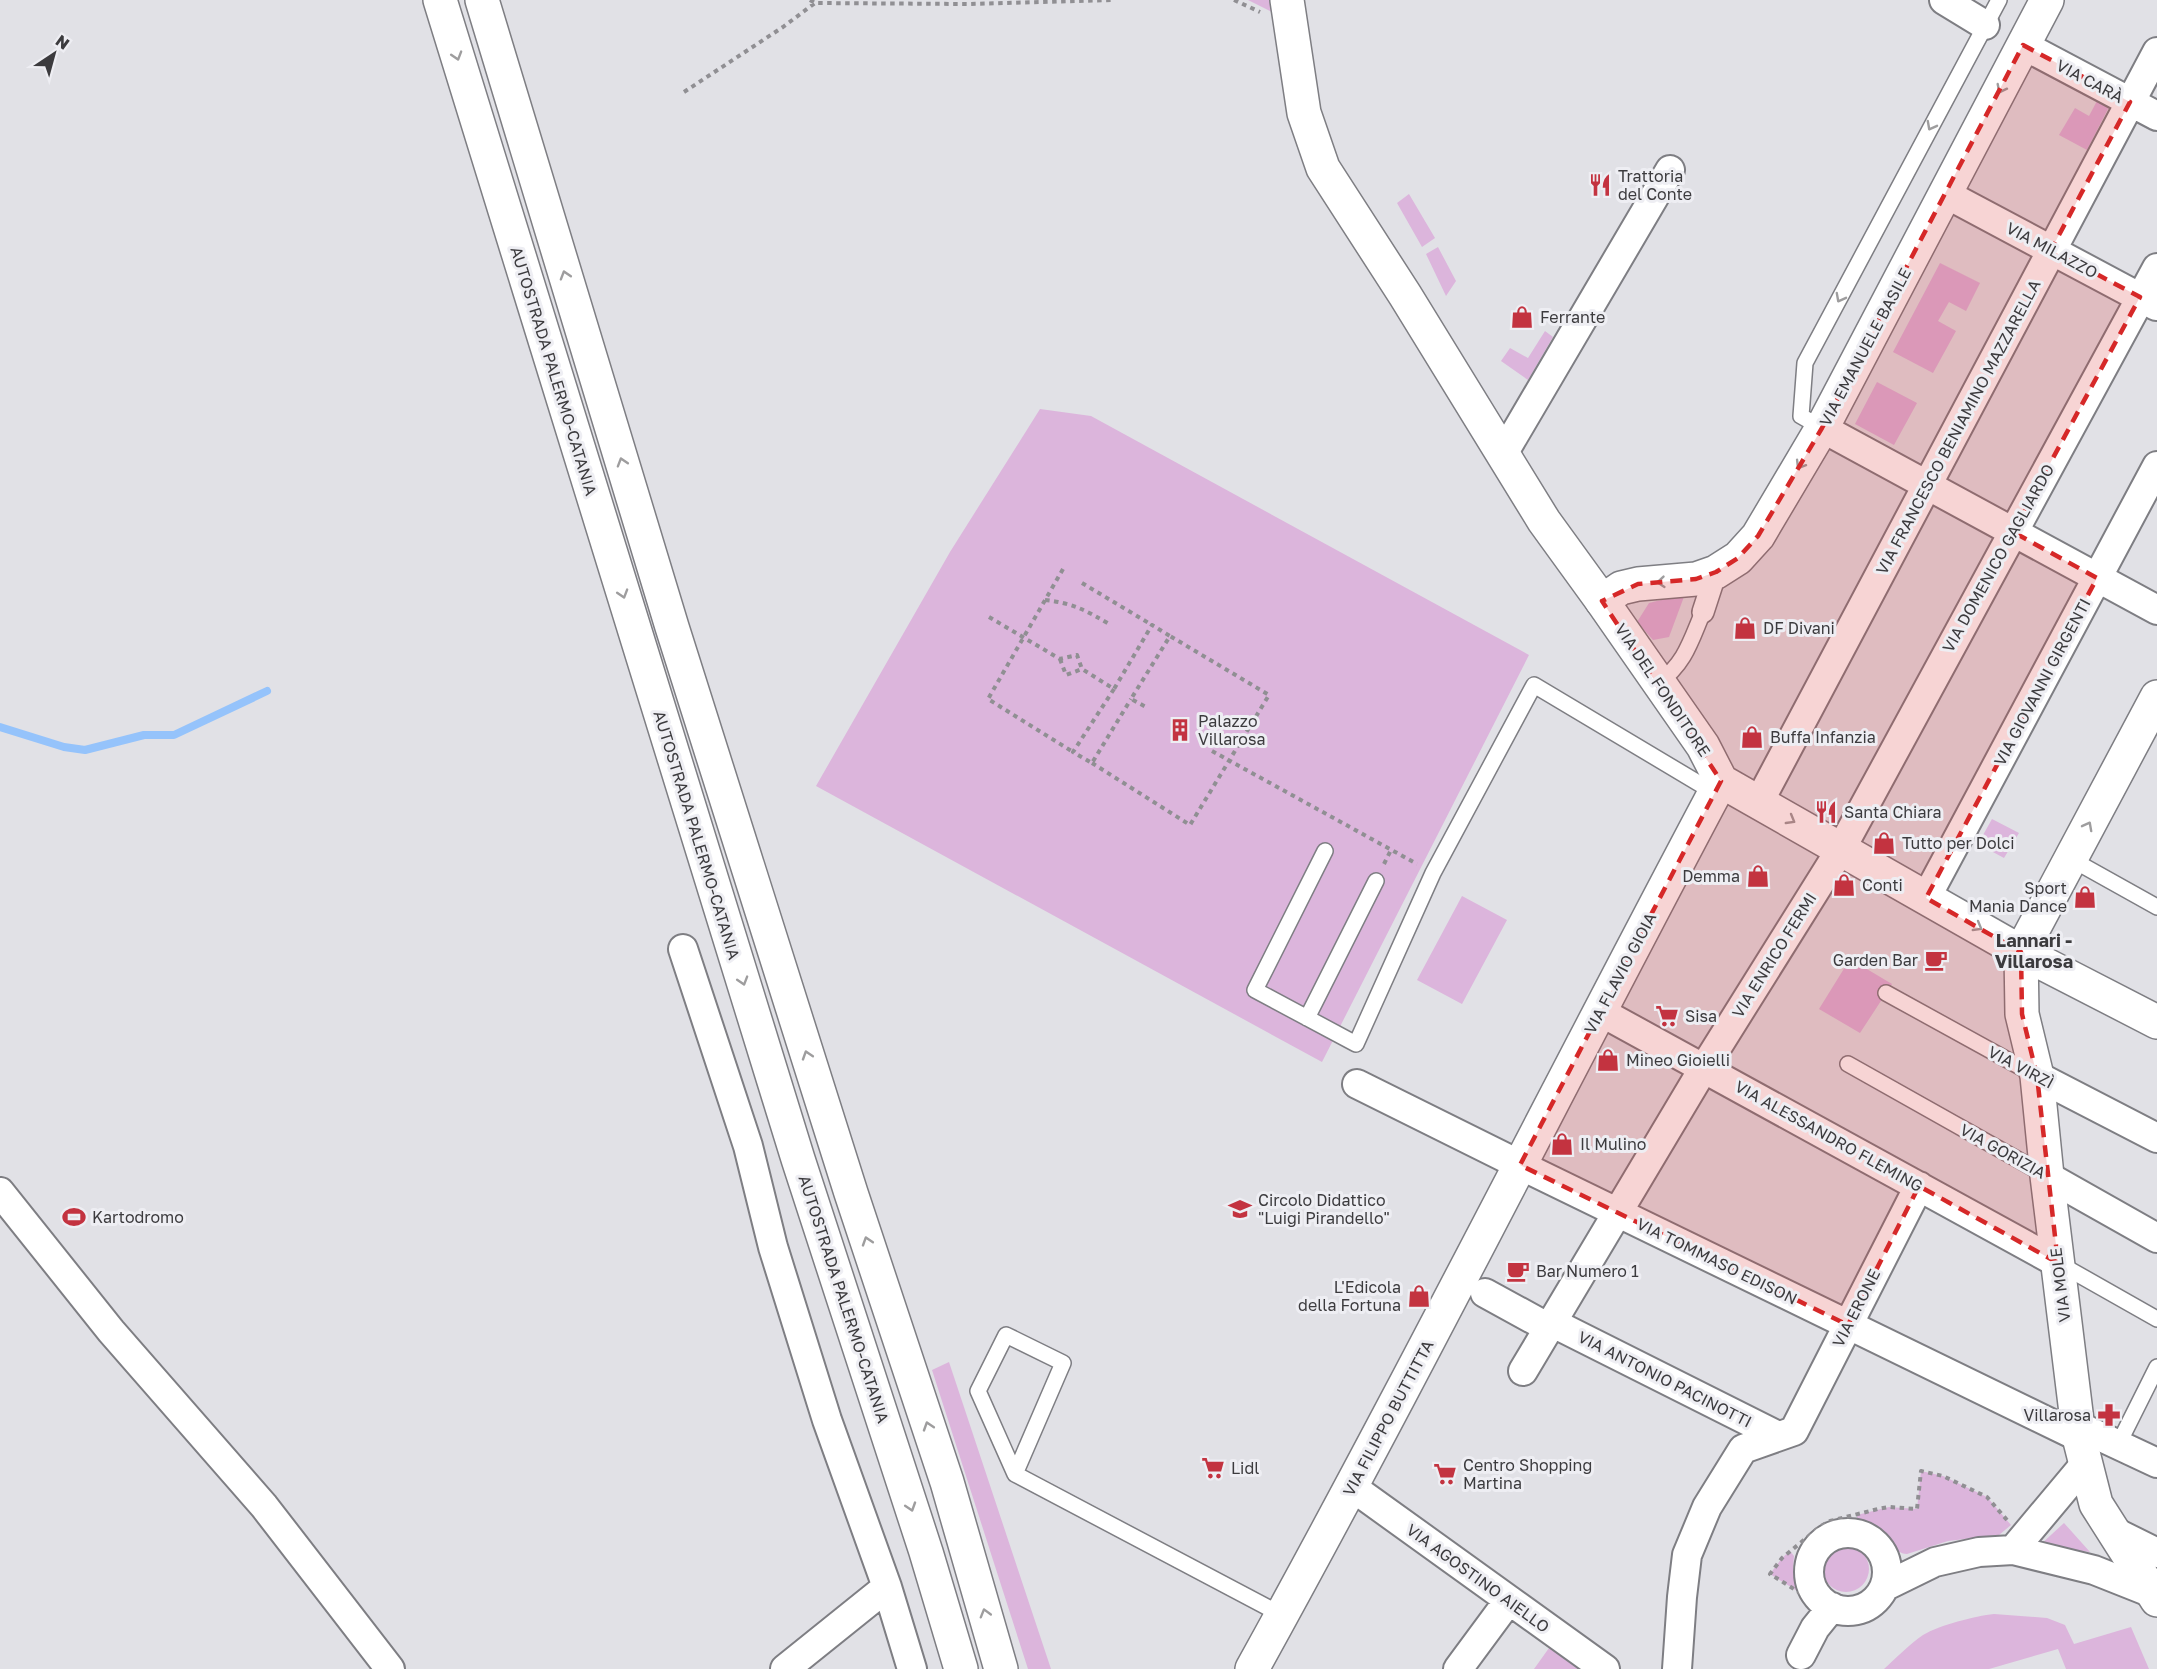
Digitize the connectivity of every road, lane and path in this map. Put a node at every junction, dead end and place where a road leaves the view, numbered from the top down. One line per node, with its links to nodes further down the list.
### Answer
1 (440, 0): 102 (main road, AUTOSTRADA PALERMO-CATANIA, one-way to 102)
2 (482, 0): 103 (main road, one-way to 2)
3 (810, 0): 9 (path)
4 (1113, 0): 9 (path)
5 (1287, 0): 22 (main road, VIA DEL FONDITORE)
6 (1944, 0): 10 (street)
7 (1999, 0): 10 (lane)
8 (2047, 0): 11 (main road, VIA EMANUELE BASILE)
9 (815, 3): 13 (path)
10 (1985, 24): 21 (lane, one-way to 21)
11 (2023, 45): 14 (street, VIA CARÀ); 17 (main road, VIA EMANUELE BASILE, one-way to 17)
12 (2157, 52): 14 (street, VIA FRANCESCO BENIAMINO MAZZARELLA)
13 (684, 92)
14 (2130, 102): 15 (street, VIA CARÀ); 18 (street, VIA FRANCESCO BENIAMINO MAZZARELLA)
15 (2157, 116)
16 (1670, 170): 22 (street)
17 (1946, 194): 18 (street, VIA MILAZZO); 21 (main road, VIA EMANUELE BASILE)
18 (2051, 250): 20 (street, VIA MILAZZO); 24 (street, VIA FRANCESCO BENIAMINO MAZZARELLA)
19 (2157, 268): 20 (street, VIA DOMENICO GAGLIARDO)
20 (2149, 302): 25 (street, VIA DOMENICO GAGLIARDO)
21 (1822, 428): 24 (street); 27 (main road, VIA EMANUELE BASILE, one-way to 27)
22 (1503, 454): 31 (main road, VIA DEL FONDITORE)
23 (2157, 466): 28 (street, VIA GIOVANNI GIRGENTI)
24 (1927, 485): 25 (street); 51 (street, VIA FRANCESCO BENIAMINO MAZZARELLA)
25 (2013, 532): 28 (street); 52 (street, VIA DOMENICO GAGLIARDO)
26 (1063, 569): 30 (path)
27 (1716, 572): 31 (main road, VIA EMANUELE BASILE, one-way to 31); 33 (street)
28 (2097, 578): 32 (street); 57 (street, VIA GIOVANNI GIRGENTI)
29 (1082, 583): 36 (path)
30 (1045, 600): 35 (path); 38 (path)
31 (1602, 601): 41 (main road, VIA DEL FONDITORE)
32 (2157, 610)
33 (1703, 612): 41 (lane)
34 (989, 617): 38 (path)
35 (1111, 625)
36 (1152, 625): 37 (path); 42 (path)
37 (1170, 636): 44 (path); 48 (path)
38 (1023, 637): 39 (path); 47 (path)
39 (1060, 659): 40 (path); 40 (path)
40 (1082, 669): 42 (path)
41 (1659, 682): 50 (main road, VIA DEL FONDITORE)
42 (1114, 689): 47 (path)
43 (2157, 697): 54 (main road, one-way to 43)
44 (1131, 699): 45 (path); 49 (path)
45 (1148, 708)
46 (1212, 751): 48 (path)
47 (1073, 752): 49 (path)
48 (1229, 761): 49 (path); 55 (path)
49 (1092, 763)
50 (1718, 787): 51 (main road); 55 (lane); 62 (main road, VIA FLAVIO GIOIA)
51 (1759, 802): 52 (main road, one-way to 52)
52 (1841, 849): 57 (main road); 66 (street, VIA ENRICO FERMI)
53 (1325, 851): 63 (lane)
54 (2071, 859): 58 (lane); 60 (main road)
55 (1433, 873): 63 (lane)
56 (1376, 880): 63 (lane)
57 (1926, 898): 60 (main road, one-way to 60)
58 (2157, 907)
59 (683, 949): 92 (street)
60 (2021, 952): 64 (main road); 67 (main road, VIA MOLE)
61 (1886, 993): 67 (lane, VIA VIRZÌ)
62 (1599, 1011): 66 (street, VIA ALESSANDRO FLEMING); 70 (main road, VIA FLAVIO GIOIA)
63 (1307, 1018)
64 (2157, 1022)
65 (1848, 1064): 71 (lane, VIA GORIZIA)
66 (1704, 1068): 72 (street, VIA ALESSANDRO FLEMING); 74 (street, VIA ENRICO FERMI)
67 (2037, 1076): 69 (street, VIA VIRZÌ); 71 (main road, VIA MOLE)
68 (1357, 1084): 70 (street, VIA TOMMASO EDISON)
69 (2157, 1138)
70 (1520, 1165): 74 (street, VIA TOMMASO EDISON); 88 (main road, VIA FILIPPO BUTTITTA)
71 (2047, 1176): 75 (street, VIA GORIZIA); 76 (main road, VIA MOLE)
72 (1919, 1186): 76 (street, VIA ALESSANDRO FLEMING); 80 (street, VIA ERONE)
73 (0, 1192): 99 (street)
74 (1619, 1214): 79 (street, VIA ENRICO FERMI); 80 (street, VIA TOMMASO EDISON)
75 (2157, 1238)
76 (2058, 1263): 78 (lane); 84 (main road, VIA MOLE)
77 (1485, 1293): 79 (street, VIA ANTONIO PACINOTTI)
78 (2157, 1319)
79 (1551, 1325): 82 (street, VIA ENRICO FERMI); 83 (street, VIA ANTONIO PACINOTTI)
80 (1848, 1325): 83 (street, VIA ERONE); 84 (street, VIA TOMMASO EDISON)
81 (2157, 1366): 85 (lane)
82 (1523, 1371)
83 (1786, 1434): 107 (street)
84 (2081, 1442): 85 (street, VIA TOMMASO EDISON); 89 (main road, VIA MOLE); 90 (street)
85 (2118, 1444): 86 (street, VIA TOMMASO EDISON)
86 (2157, 1463)
87 (1015, 1474): 87 (lane); 97 (lane)
88 (1352, 1487): 95 (street, VIA AGOSTINO AIELLO); 97 (main road, VIA FILIPPO BUTTITTA)
89 (2113, 1531): 91 (street); 94 (main road, VIA MOLE)
90 (2018, 1544): 93 (street); 94 (street); 96 (path)
91 (2157, 1553)
92 (887, 1587): 100 (street); 101 (street)
93 (1884, 1587): 96 (street); 96 (street)
94 (2155, 1597)
95 (1509, 1599): 105 (street); 106 (street, VIA AGOSTINO AIELLO)
96 (1823, 1599): 98 (street)
97 (1282, 1615): 104 (main road, VIA FILIPPO BUTTITTA)
98 (1801, 1655)
99 (390, 1669)
100 (785, 1669)
101 (912, 1669)
102 (961, 1669)
103 (1001, 1669)
104 (1252, 1669)
105 (1458, 1669)
106 (1605, 1669)
107 (1677, 1669)

